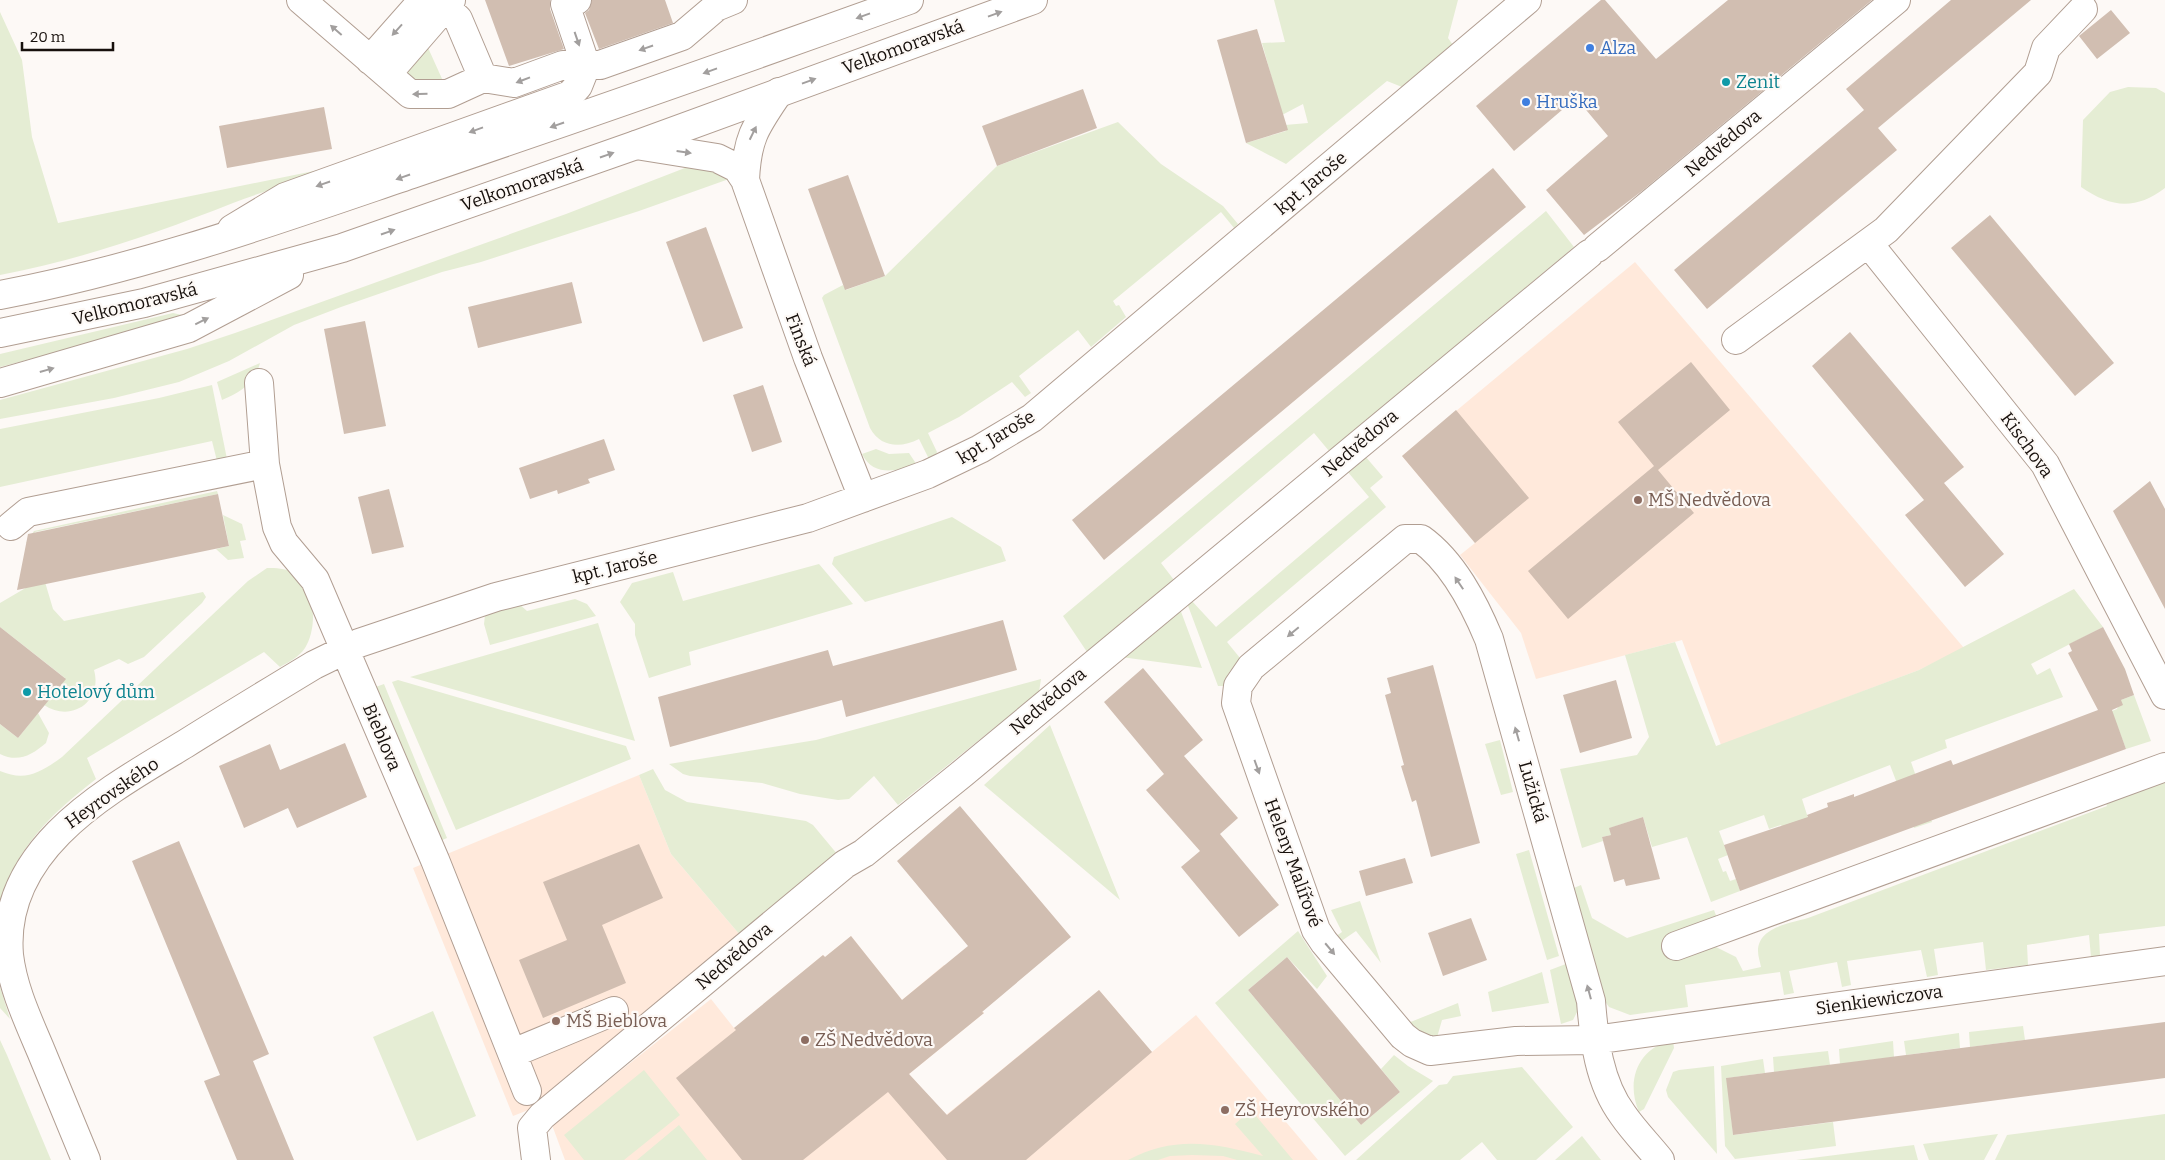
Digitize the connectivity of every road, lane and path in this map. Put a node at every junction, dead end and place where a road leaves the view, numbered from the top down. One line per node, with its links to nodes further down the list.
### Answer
1 (301, 0): 11 (street, one-way to 1)
2 (577, 0): 10 (street, one-way to 10)
3 (733, 0): 10 (street, one-way to 10)
4 (909, 0): 17 (street, one-way to 17)
5 (1032, 0): 13 (street, Velkomoravská, one-way to 5)
6 (1896, 0): 38 (street, Nedvědova)
7 (1523, 1): 25 (street, kpt. Jaroše)
8 (439, 2): 11 (street, one-way to 11); 12 (street)
9 (2083, 9): 16 (street)
10 (586, 66): 12 (street, one-way to 12); 17 (street, one-way to 17)
11 (379, 67): 12 (street, one-way to 11)
12 (483, 78)
13 (779, 92): 14 (street, Velkomoravská); 15 (street, Finská, one-way to 13)
14 (636, 145): 15 (street, Finská, one-way to 15); 18 (street, Velkomoravská, one-way to 14)
15 (745, 180): 25 (street, Finská)
16 (1869, 244): 21 (street); 29 (street, Kischova)
17 (204, 245): 19 (street)
18 (342, 248): 20 (street, Velkomoravská); 22 (street, one-way to 18)
19 (0, 295)
20 (0, 333)
21 (1736, 340)
22 (0, 383)
23 (259, 383): 24 (street, Bieblova)
24 (265, 464): 26 (street); 28 (street, Bieblova)
25 (863, 498): 28 (street, kpt. Jaroše)
26 (11, 526)
27 (1330, 601): 34 (street, Lužická, one-way to 27); 34 (street, Heleny Malířové, one-way to 34)
28 (344, 649): 35 (street, Bieblova); 37 (street, Heyrovského)
29 (2164, 690)
30 (2165, 767): 31 (street)
31 (1676, 946)
32 (2165, 961): 34 (street, Sienkiewiczova)
33 (614, 1010): 35 (street)
34 (1594, 1040): 39 (street, Lužická)
35 (513, 1053): 36 (street, Bieblova)
36 (527, 1091)
37 (86, 1160)
38 (536, 1160)
39 (1660, 1160)

